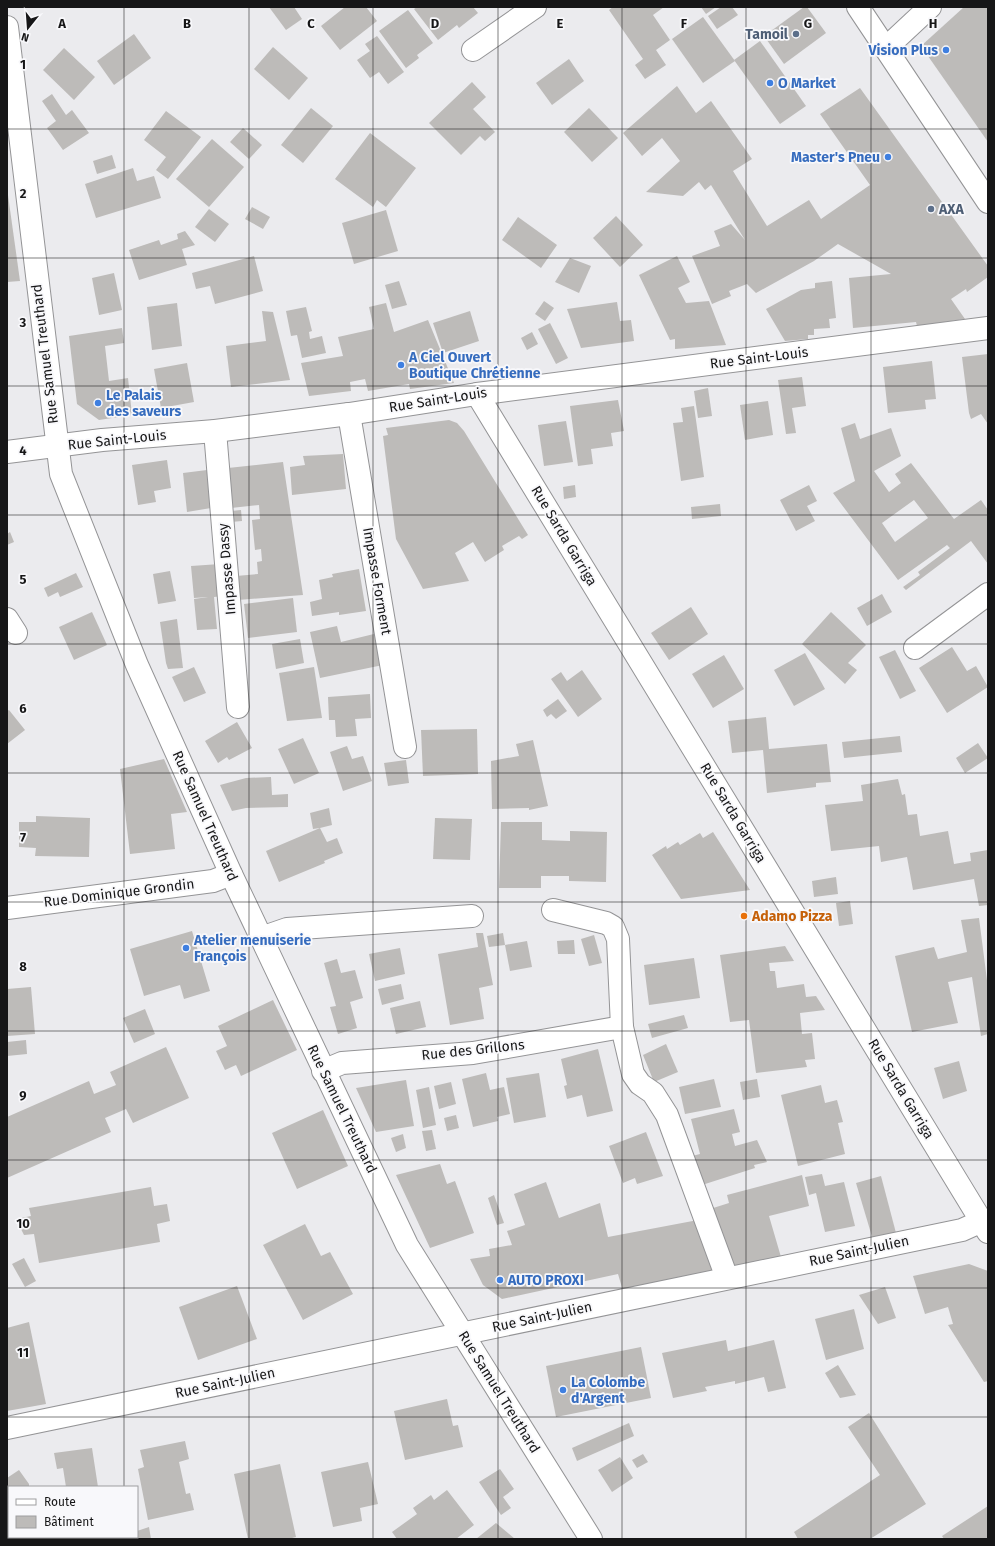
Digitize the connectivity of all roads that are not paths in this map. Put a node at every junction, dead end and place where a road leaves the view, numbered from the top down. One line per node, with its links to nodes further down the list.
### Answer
1 (535, 7): 6 (street)
2 (858, 7): 5 (street)
3 (930, 7): 5 (street)
4 (7, 27): 12 (street, Rue Samuel Treuthard)
5 (886, 48): 7 (street)
6 (473, 50)
7 (988, 202)
8 (988, 328): 9 (street, Rue Saint-Louis)
9 (477, 394): 10 (street, Rue Saint-Louis); 25 (street, Rue Sarda Garriga)
10 (349, 414): 11 (street, Rue Saint-Louis); 17 (street, Impasse Forment)
11 (215, 431): 12 (street, Rue Saint-Louis); 16 (street, Impasse Dassy)
12 (57, 446): 13 (street, Rue Saint-Louis); 18 (street, Rue Samuel Treuthard)
13 (7, 452)
14 (988, 594): 15 (street)
15 (915, 648)
16 (238, 708)
17 (405, 747)
18 (231, 874): 19 (street, Rue Dominique Grondin); 22 (street, Rue Samuel Treuthard)
19 (7, 908)
20 (553, 910): 23 (street)
21 (472, 916): 22 (street)
22 (261, 938): 24 (street, Rue Samuel Treuthard)
23 (622, 1027): 24 (street, Rue des Grillons); 26 (street)
24 (323, 1071): 27 (street, Rue Samuel Treuthard)
25 (985, 1227): 26 (street, Rue Saint-Julien)
26 (727, 1278): 27 (street, Rue Saint-Julien)
27 (463, 1334): 28 (street, Rue Saint-Julien); 29 (street, Rue Samuel Treuthard)
28 (7, 1428)
29 (591, 1539)

